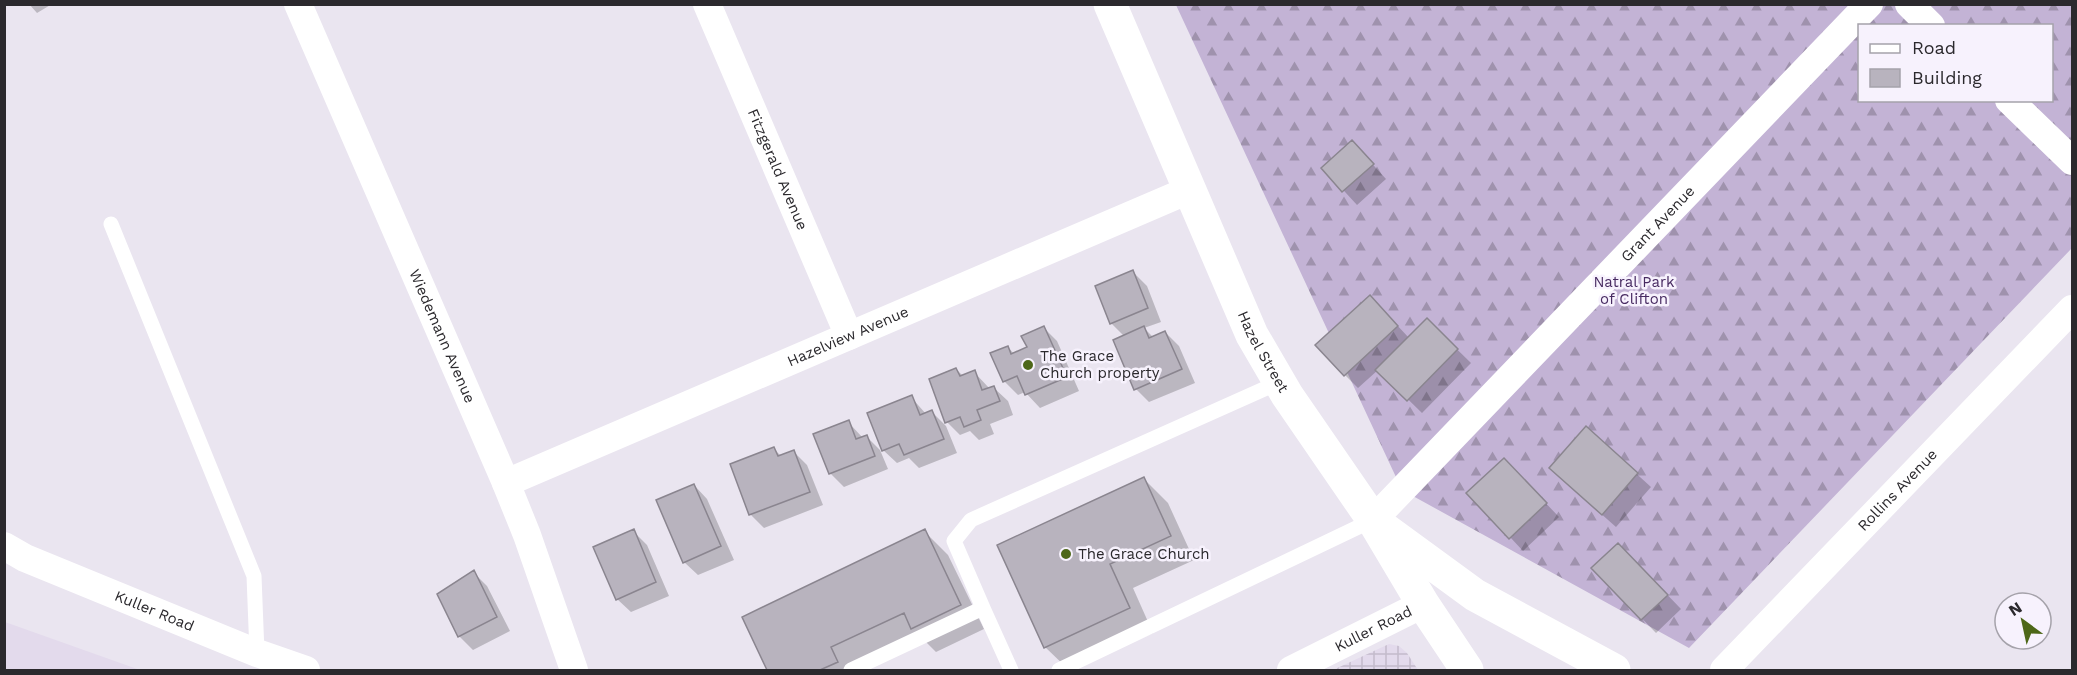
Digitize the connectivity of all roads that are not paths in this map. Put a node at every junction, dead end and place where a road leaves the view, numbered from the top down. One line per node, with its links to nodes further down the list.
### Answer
1 (298, 4): 14 (street, Wiedemann Avenue)
2 (707, 4): 12 (street, Fitzgerald Avenue)
3 (1110, 4): 9 (street, Hazel Street)
4 (1869, 4): 15 (street, Grant Avenue)
5 (1909, 4): 6 (street)
6 (1929, 24)
7 (2011, 102): 8 (street)
8 (2073, 161)
9 (1189, 190): 12 (street, Hazelview Avenue); 13 (street, Hazel Street)
10 (111, 224): 19 (lane)
11 (2073, 309): 20 (street, Rollins Avenue)
12 (849, 336): 14 (street, Hazelview Avenue)
13 (1280, 382): 15 (street, Hazel Street); 18 (lane)
14 (506, 483): 22 (street, Wiedemann Avenue)
15 (1373, 520): 17 (street, Hazel Street); 25 (lane); 28 (street)
16 (4, 546): 19 (street, Kuller Road)
17 (1423, 604): 26 (street, Kuller Road); 27 (street, Hazel Street)
18 (982, 608): 23 (lane); 24 (lane)
19 (257, 653): 21 (street, Kuller Road)
20 (1731, 664)
21 (306, 670)
22 (574, 670)
23 (851, 670)
24 (1011, 670)
25 (1059, 670)
26 (1291, 670)
27 (1467, 670)
28 (1614, 670)

